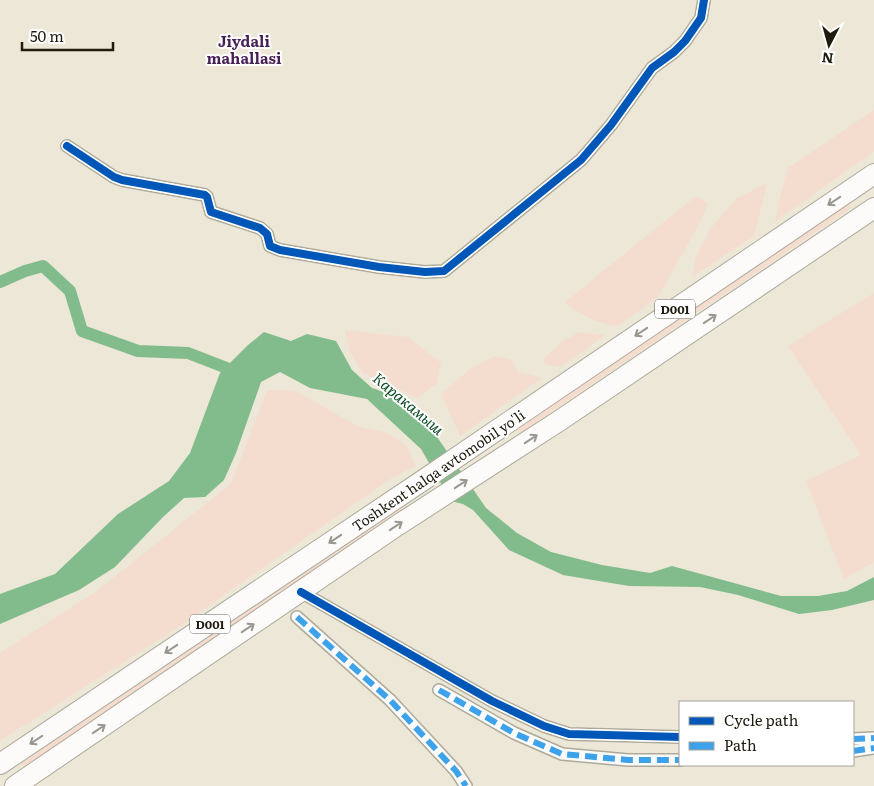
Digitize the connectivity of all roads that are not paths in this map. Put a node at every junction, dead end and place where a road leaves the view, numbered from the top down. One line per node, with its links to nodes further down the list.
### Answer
1 (704, 0): 2 (street)
2 (67, 146)
3 (866, 179): 4 (highway); 14 (highway, Toshkent halqa avtomobil yo'li / D001, one-way to 14)
4 (874, 208): 5 (highway, Toshkent halqa avtomobil yo'li / D001, one-way to 4)
5 (301, 592): 8 (street); 17 (highway, Toshkent halqa avtomobil yo'li / D001, one-way to 5)
6 (297, 617): 18 (street)
7 (439, 690): 13 (street)
8 (679, 736)
9 (874, 738): 10 (street)
10 (854, 739)
11 (874, 748): 12 (street)
12 (854, 751)
13 (679, 760)
14 (0, 764)
15 (0, 774): 16 (highway)
16 (8, 786)
17 (15, 786)
18 (466, 786)

